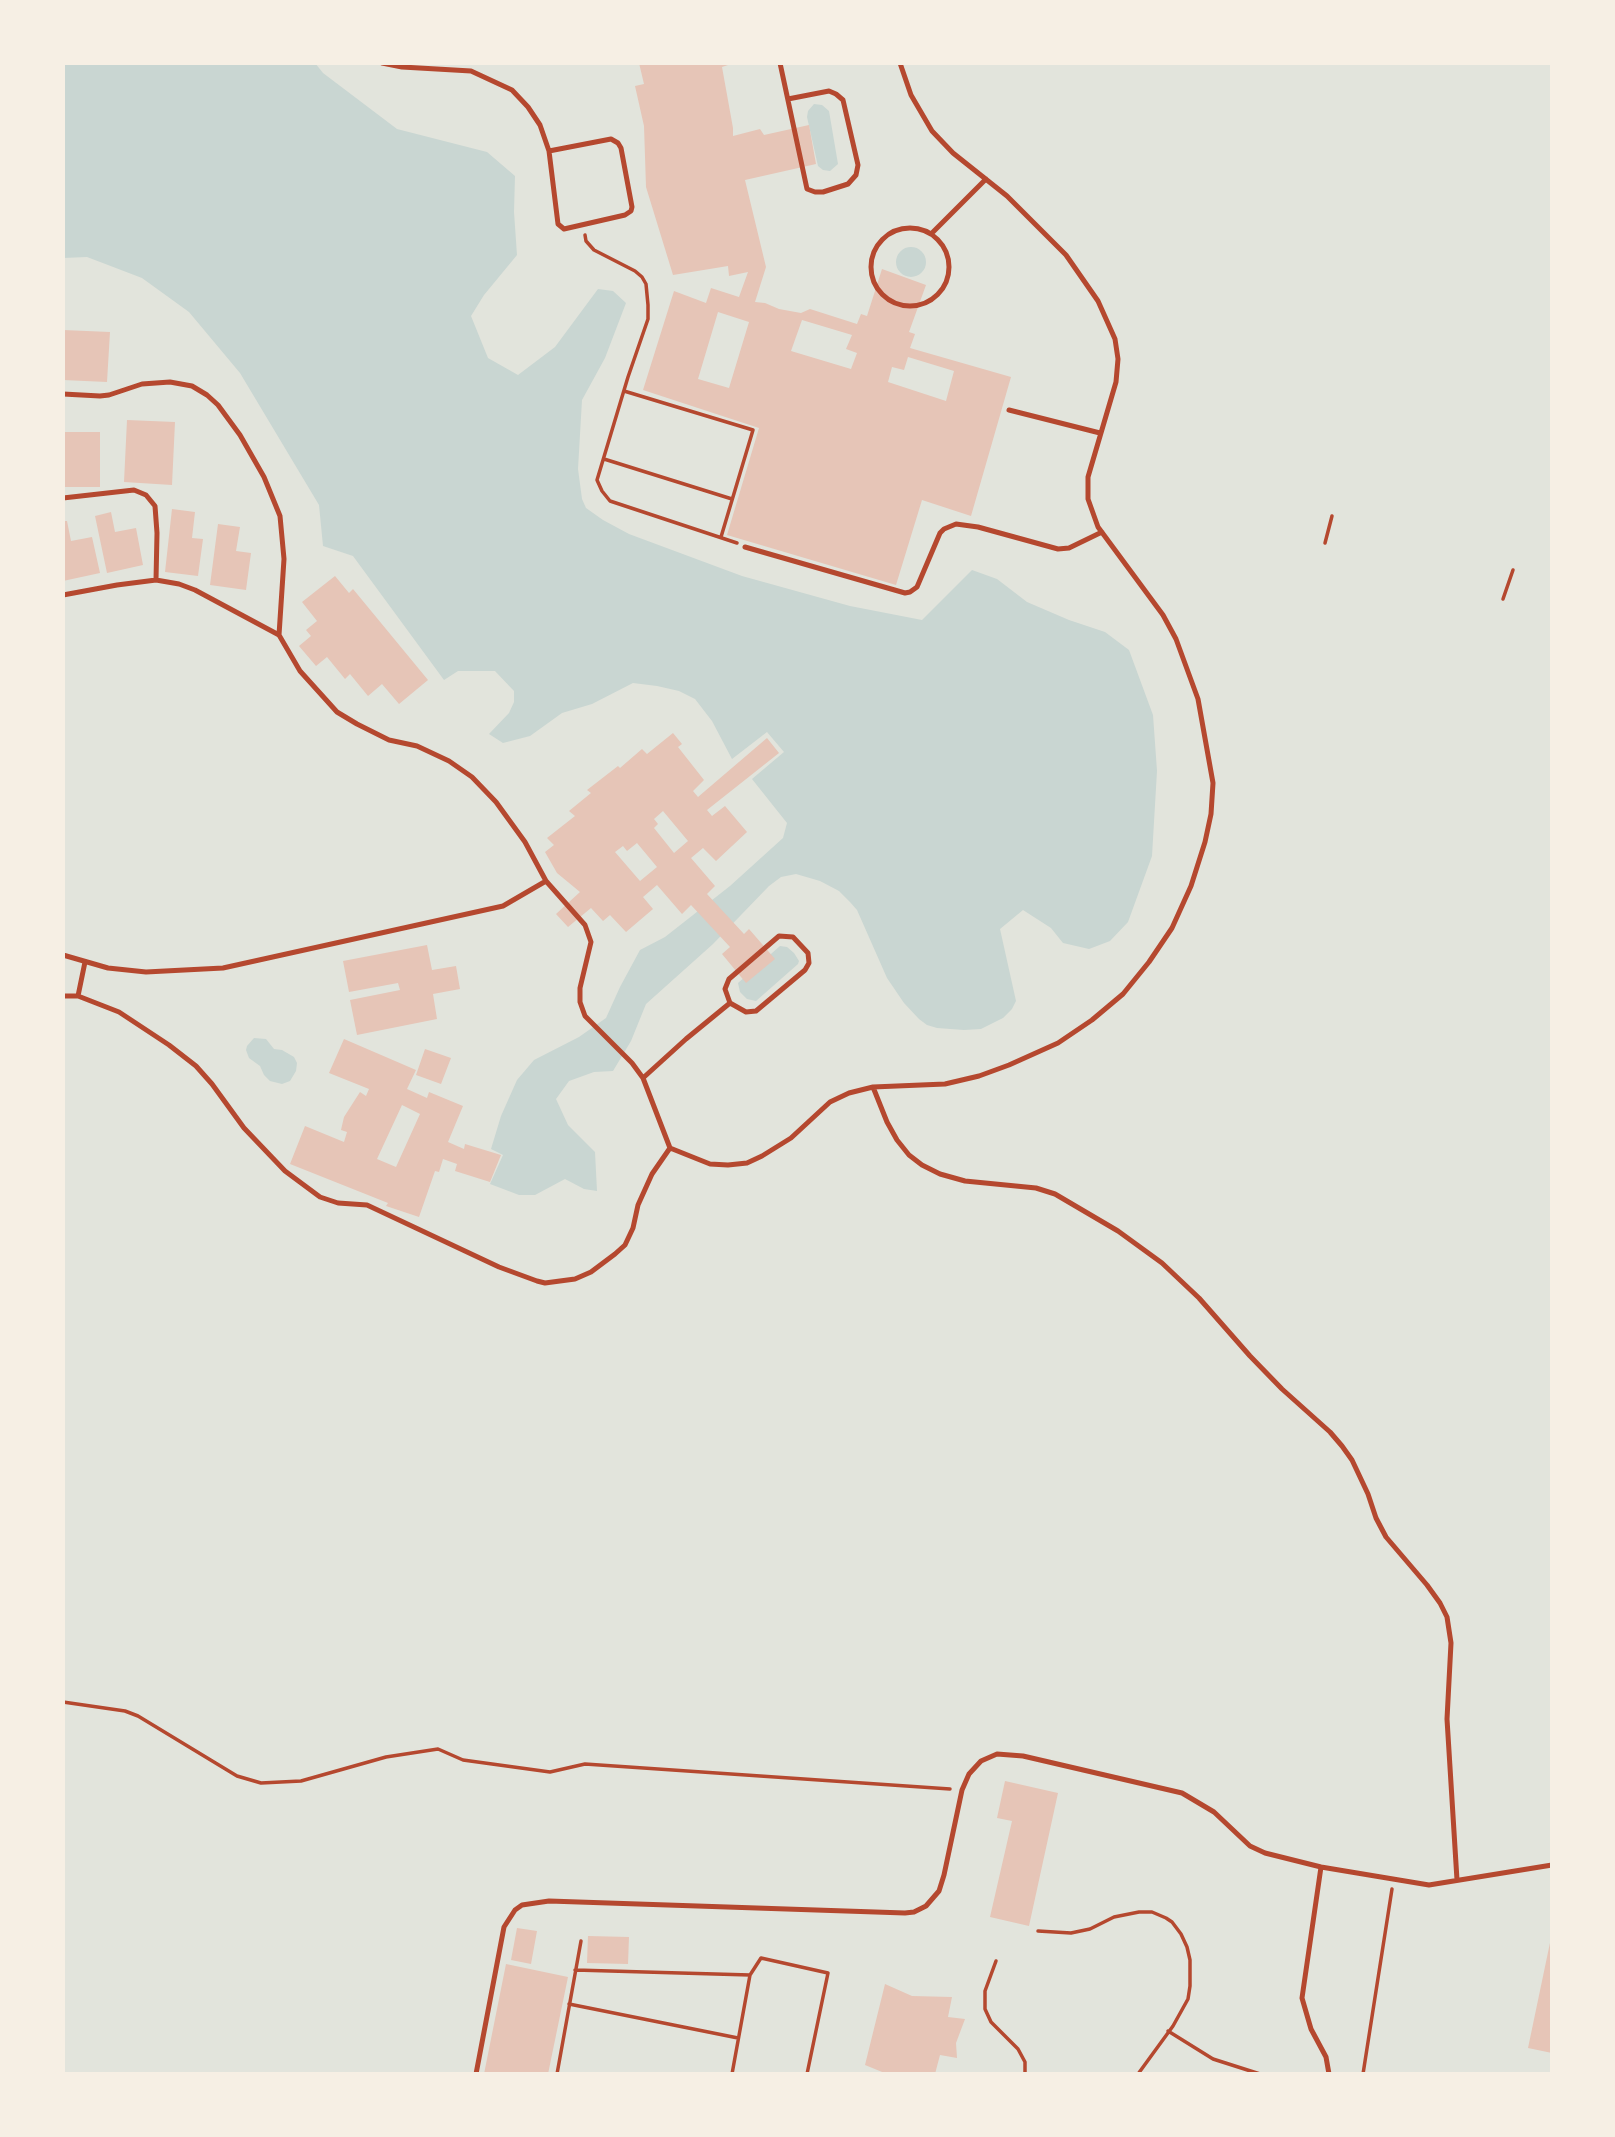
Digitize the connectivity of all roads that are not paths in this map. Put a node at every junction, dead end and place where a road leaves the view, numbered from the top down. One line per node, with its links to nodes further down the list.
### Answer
1 (382, 63): 5 (lane)
2 (780, 63): 4 (lane)
3 (900, 63): 6 (lane)
4 (788, 99): 4 (lane)
5 (549, 151): 5 (lane)
6 (986, 180): 7 (lane); 10 (lane)
7 (931, 234): 7 (lane)
8 (63, 394): 16 (lane)
9 (1009, 410): 10 (lane)
10 (1100, 433): 12 (lane)
11 (63, 498): 14 (lane)
12 (1102, 532): 13 (lane); 24 (lane)
13 (745, 547)
14 (156, 580): 15 (lane); 16 (lane)
15 (63, 595)
16 (279, 635): 17 (lane)
17 (546, 881): 19 (lane); 23 (lane)
18 (63, 955): 19 (lane)
19 (85, 962): 21 (lane)
20 (63, 996): 21 (lane)
21 (78, 996): 25 (lane)
22 (730, 1003): 22 (lane); 23 (lane)
23 (643, 1078): 25 (lane)
24 (873, 1087): 25 (lane); 28 (lane)
25 (670, 1148)
26 (1552, 1865): 28 (lane)
27 (1321, 1867): 28 (lane); 29 (lane); 30 (lane)
28 (1457, 1880)
29 (476, 2074)
30 (1329, 2074)

